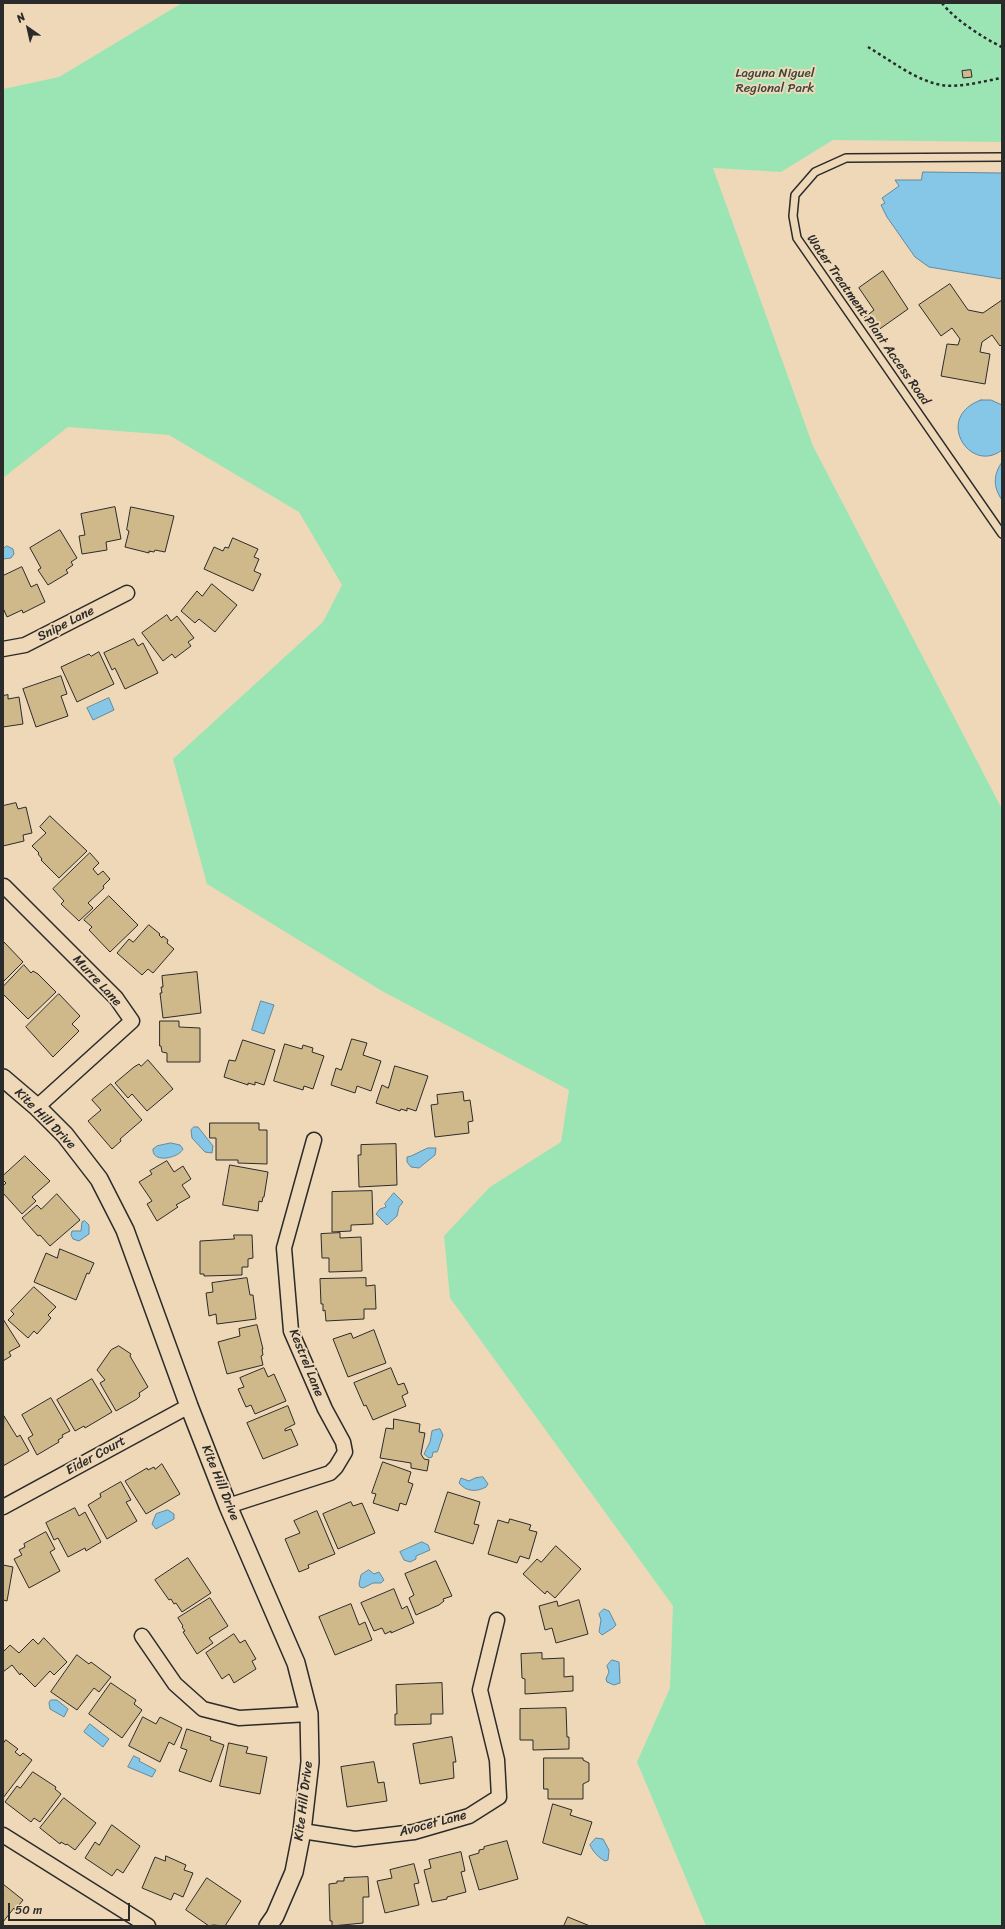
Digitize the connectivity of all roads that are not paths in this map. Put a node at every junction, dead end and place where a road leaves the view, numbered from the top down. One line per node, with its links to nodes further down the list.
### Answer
1 (1002, 157): 2 (lane, Water Treatment Plant Access Road)
2 (1002, 534)
3 (127, 593): 4 (street, Snipe Lane)
4 (3, 649)
5 (4, 886): 7 (street, Murre Lane)
6 (3, 1078): 7 (street, Kite Hill Drive)
7 (37, 1107): 9 (street, Kite Hill Drive)
8 (314, 1140): 10 (street, Kestrel Lane)
9 (189, 1406): 10 (street, Kite Hill Drive); 11 (street, Eider Court)
10 (228, 1506): 14 (street, Kite Hill Drive)
11 (3, 1507)
12 (497, 1620): 15 (street, Avocet Lane)
13 (142, 1636): 14 (street)
14 (309, 1714): 15 (street, Kite Hill Drive)
15 (302, 1832): 18 (street, Kite Hill Drive)
16 (3, 1835): 17 (street)
17 (148, 1926)
18 (268, 1926)

